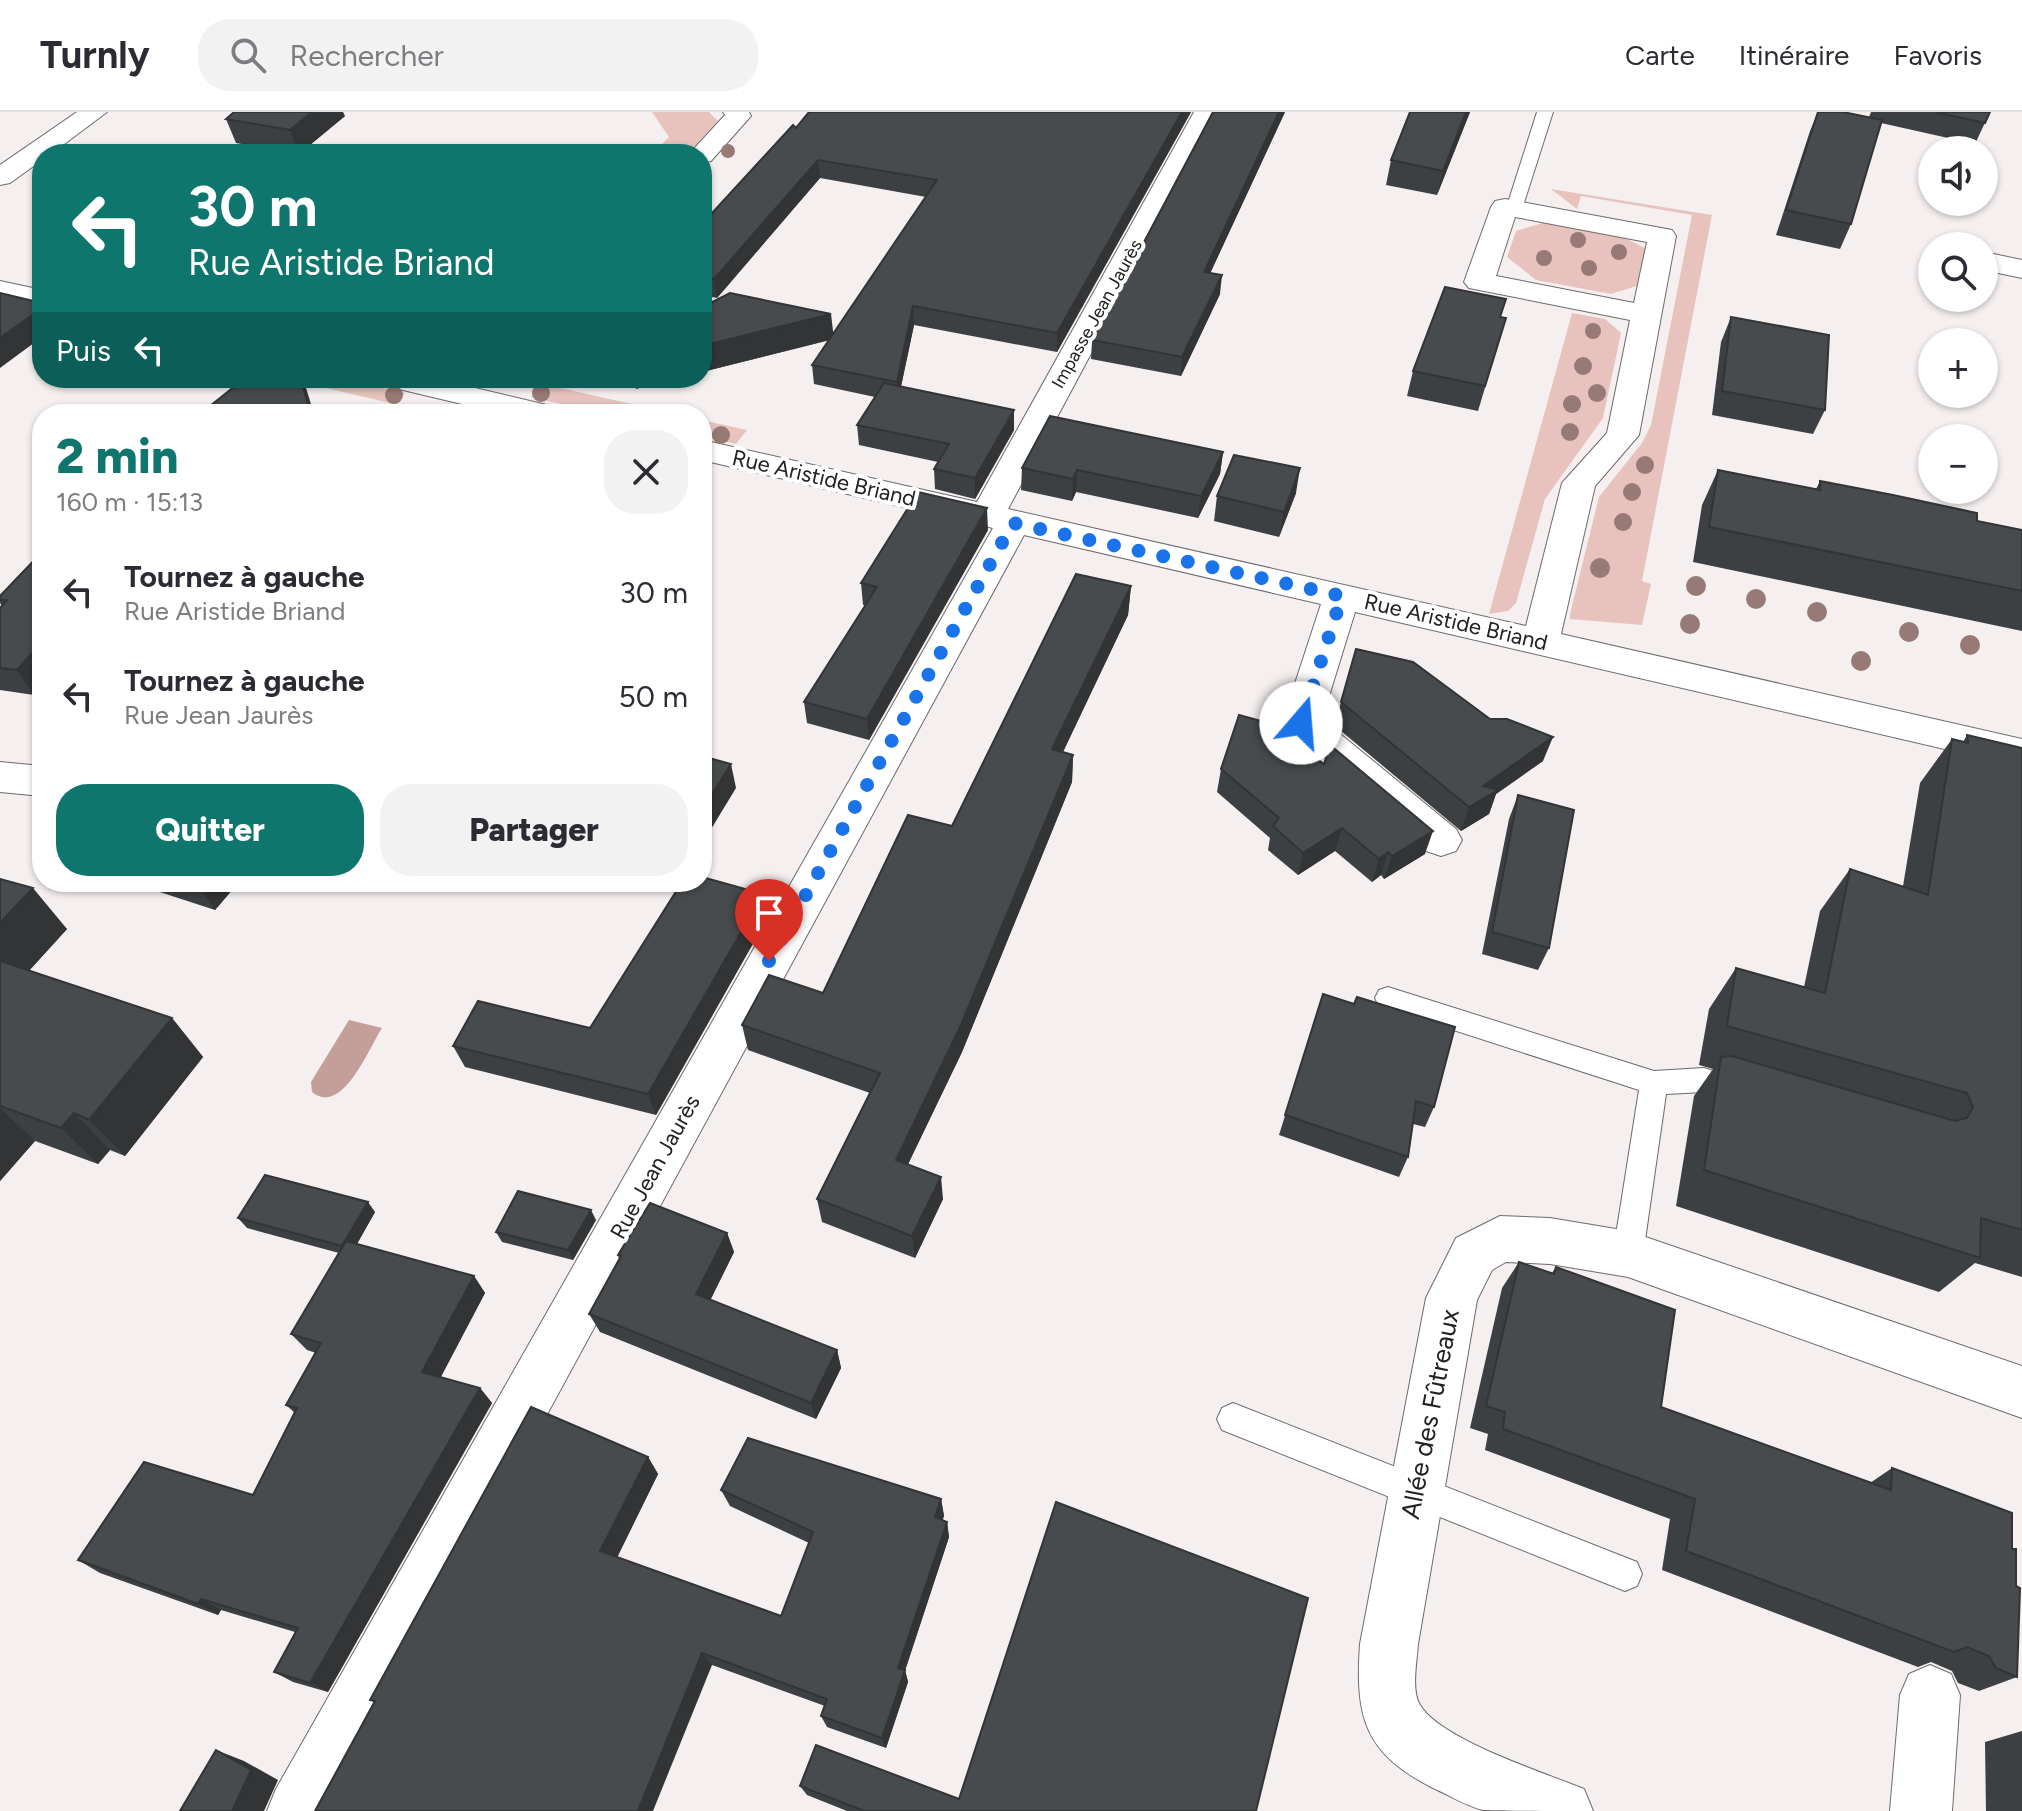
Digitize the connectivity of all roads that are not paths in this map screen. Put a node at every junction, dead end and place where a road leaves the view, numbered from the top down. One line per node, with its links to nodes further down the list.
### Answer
1 (94, 112): 5 (street)
2 (736, 112): 6 (street)
3 (1207, 112): 19 (street, Impasse Jean Jaurès)
4 (1545, 112): 9 (lane)
5 (48, 144)
6 (712, 145)
7 (32, 155): 8 (street)
8 (0, 177)
9 (1514, 209): 14 (street); 14 (street)
10 (1998, 264): 11 (street)
11 (2022, 269)
12 (0, 290): 13 (street)
13 (32, 297)
14 (1645, 314): 21 (street)
15 (436, 388): 16 (street)
16 (470, 396): 17 (street)
17 (503, 404)
18 (712, 452): 19 (street, Rue Aristide Briand)
19 (1000, 519): 20 (street, Rue Aristide Briand); 35 (street, Rue Jean Jaurès)
20 (1342, 596): 21 (street, Rue Aristide Briand); 25 (street)
21 (1541, 641): 22 (street, Rue Aristide Briand)
22 (2022, 753)
23 (0, 777): 24 (street)
24 (32, 780)
25 (1441, 840)
26 (1388, 998): 27 (lane)
27 (1654, 1083): 28 (lane); 29 (lane)
28 (1765, 1098)
29 (1628, 1254): 30 (street, Allée des Fûtreaux); 32 (street, Allée des Fûtreaux)
30 (2022, 1392)
31 (1233, 1419): 32 (lane)
32 (1414, 1490): 33 (lane); 36 (street, Allée des Fûtreaux)
33 (1625, 1574)
34 (1930, 1695): 37 (street)
35 (298, 1811)
36 (1562, 1811)
37 (1921, 1811)

